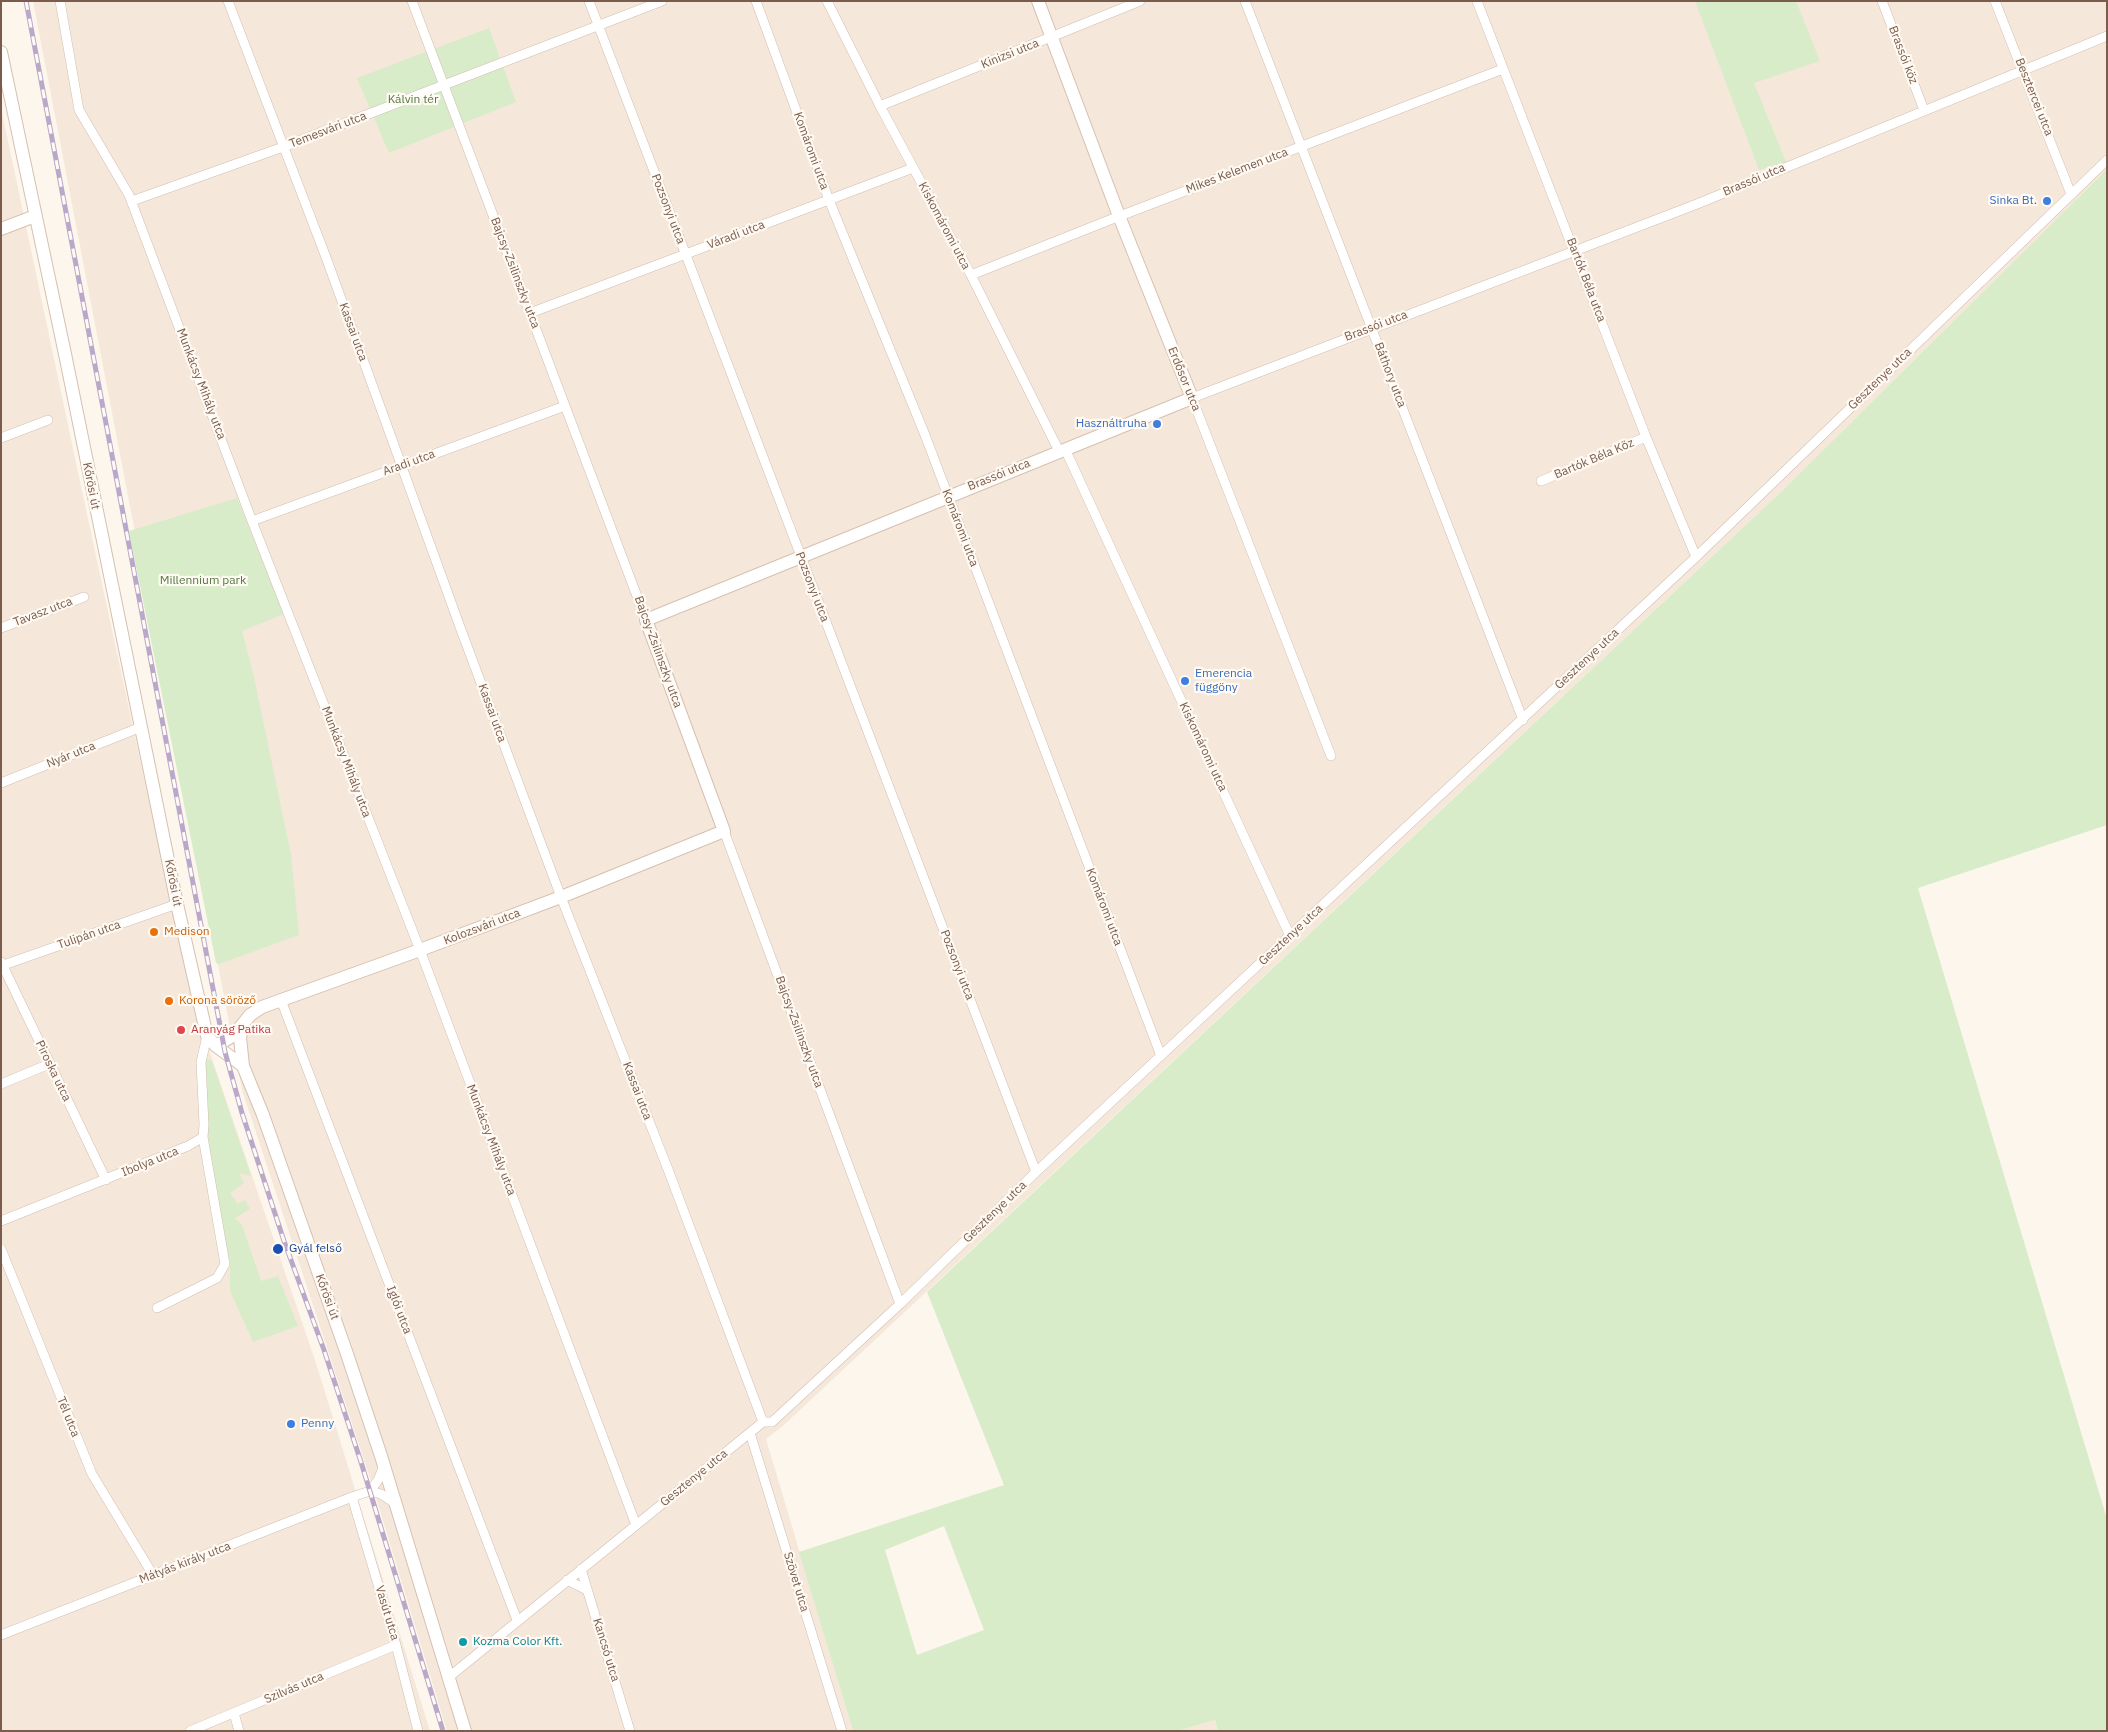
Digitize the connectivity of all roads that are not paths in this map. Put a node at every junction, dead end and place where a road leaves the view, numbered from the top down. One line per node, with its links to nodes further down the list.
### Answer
1 (60, 1): 29 (street, Munkácsy Mihály utca)
2 (228, 1): 24 (street, Kassai utca)
3 (412, 1): 20 (street, Bajcsy-Zsilinszky utca)
4 (589, 1): 14 (street, Pozsonyi utca)
5 (662, 1): 14 (street, Temesvári utca)
6 (756, 1): 28 (street, Komáromi utca)
7 (827, 1): 21 (street, Kiskomáromi utca)
8 (1038, 1): 16 (street, Erdősor utca)
9 (1140, 1): 16 (street, Kinizsi utca)
10 (1245, 1): 23 (street, Báthory utca)
11 (1477, 1): 18 (street, Bartók Béla utca)
12 (1882, 1): 22 (street, Brassói köz)
13 (1995, 1): 19 (street, Besztercei utca)
14 (599, 26): 20 (street, Temesvári utca); 34 (street, Pozsonyi utca)
15 (2107, 36): 19 (street, Brassói utca)
16 (1051, 37): 21 (street, Kinizsi utca); 31 (street, Erdősor utca)
17 (1, 52): 30 (street, Kőrösi út)
18 (1503, 70): 23 (street, Mikes Kelemen utca); 33 (street, Bartók Béla utca)
19 (2023, 71): 22 (street, Brassói utca); 27 (street, Besztercei utca)
20 (444, 86): 24 (street, Temesvári utca); 36 (street, Bajcsy-Zsilinszky utca)
21 (880, 106): 26 (street, Kiskomáromi utca)
22 (1924, 110): 33 (street, Brassói utca)
23 (1301, 146): 31 (street, Mikes Kelemen utca); 37 (street, Báthory utca)
24 (283, 147): 29 (street, Temesvári utca); 44 (street, Kassai utca)
25 (2107, 160): 27 (street, Gesztenye utca)
26 (913, 168): 28 (street, Váradi utca); 35 (street, Kiskomáromi utca)
27 (2072, 194): 49 (street, Gesztenye utca)
28 (829, 200): 34 (street, Váradi utca); 46 (street, Komáromi utca)
29 (132, 201): 47 (street, Munkácsy Mihály utca)
30 (35, 216): 32 (street); 54 (street, Kőrösi út)
31 (1119, 216): 35 (street, Mikes Kelemen utca); 38 (street, Erdősor utca)
32 (1, 229)
33 (1574, 250): 37 (street, Brassói utca); 41 (street, Bartók Béla utca)
34 (686, 255): 36 (street, Váradi utca); 48 (street, Pozsonyi utca)
35 (971, 275): 43 (street, Kiskomáromi utca)
36 (530, 313): 39 (street, Bajcsy-Zsilinszky utca)
37 (1372, 328): 38 (street, Brassói utca); 53 (street, Báthory utca)
38 (1192, 398): 43 (street, Brassói utca); 55 (street, Erdősor utca)
39 (565, 406): 44 (street, Aradi utca); 51 (street, Bajcsy-Zsilinszky utca)
40 (48, 420): 42 (street)
41 (1646, 437): 45 (street, Bartók Béla Köz); 49 (street, Bartók Béla utca)
42 (1, 438)
43 (1062, 450): 46 (street, Brassói utca); 60 (street, Kiskomáromi utca)
44 (402, 466): 47 (street, Aradi utca); 58 (street, Kassai utca)
45 (1540, 481)
46 (948, 496): 48 (street, Brassói utca); 67 (street, Komáromi utca)
47 (252, 521): 61 (street, Munkácsy Mihály utca)
48 (800, 557): 51 (street, Brassói utca); 72 (street, Pozsonyi utca)
49 (1696, 557): 53 (street, Gesztenye utca)
50 (84, 597): 52 (street, Tavasz utca)
51 (646, 620): 57 (street, Bajcsy-Zsilinszky utca)
52 (1, 628)
53 (1523, 720): 60 (street, Gesztenye utca)
54 (141, 727): 56 (street, Nyár utca); 59 (street, Kőrösi út)
55 (1331, 756)
56 (1, 783)
57 (724, 831): 58 (street, Kolozsvári utca); 76 (street, Bajcsy-Zsilinszky utca)
58 (561, 897): 61 (street, Kolozsvári utca); 78 (street, Kassai utca)
59 (177, 904): 62 (street, Tulipán utca); 65 (street, Kőrösi út)
60 (1290, 936): 67 (street, Gesztenye utca)
61 (420, 950): 63 (street, Kolozsvári utca); 84 (street, Munkácsy Mihály utca)
62 (2, 964): 68 (street, Piroska utca)
63 (281, 1000): 64 (street, Kolozsvári utca); 89 (street, Iglói utca)
64 (242, 1025): 66 (street, Kolozsvári utca); 69 (street)
65 (207, 1036): 66 (street, Kőrösi út); 71 (street)
66 (216, 1046): 69 (street, Kőrösi út)
67 (1161, 1056): 72 (street, Gesztenye utca)
68 (49, 1064): 70 (street); 73 (street, Piroska utca)
69 (243, 1066): 80 (street, Kőrösi út)
70 (1, 1084)
71 (203, 1137): 73 (street, Ibolya utca); 77 (street)
72 (1036, 1172): 76 (street, Gesztenye utca)
73 (106, 1180): 74 (street, Ibolya utca)
74 (1, 1221)
75 (1, 1249): 86 (street, Tél utca)
76 (900, 1304): 78 (street, Gesztenye utca)
77 (157, 1308)
78 (763, 1422): 79 (street, Gesztenye utca)
79 (750, 1433): 84 (street, Gesztenye utca); 99 (street, Szövet utca)
80 (384, 1466): 81 (street); 83 (street, Kőrösi út)
81 (370, 1491): 82 (street, Mátyás király utca); 83 (street)
82 (352, 1497): 86 (street, Mátyás király utca); 91 (street, Vasút utca)
83 (396, 1504): 92 (street, Kőrösi út)
84 (636, 1525): 85 (street, Gesztenye utca)
85 (581, 1569): 87 (street, Gesztenye utca); 88 (street, Kancsó utca)
86 (153, 1575): 90 (street, Mátyás király utca)
87 (567, 1580): 88 (street); 89 (street, Gesztenye utca)
88 (587, 1590): 98 (street, Kancsó utca)
89 (517, 1620): 92 (street, Gesztenye utca)
90 (2, 1633)
91 (396, 1645): 93 (street, Szilvás utca); 96 (street, Vasút utca)
92 (449, 1677): 97 (street, Kőrösi út)
93 (234, 1713): 94 (street, Szilvás utca); 95 (street)
94 (190, 1731)
95 (239, 1731)
96 (418, 1731)
97 (465, 1731)
98 (630, 1731)
99 (842, 1731)

